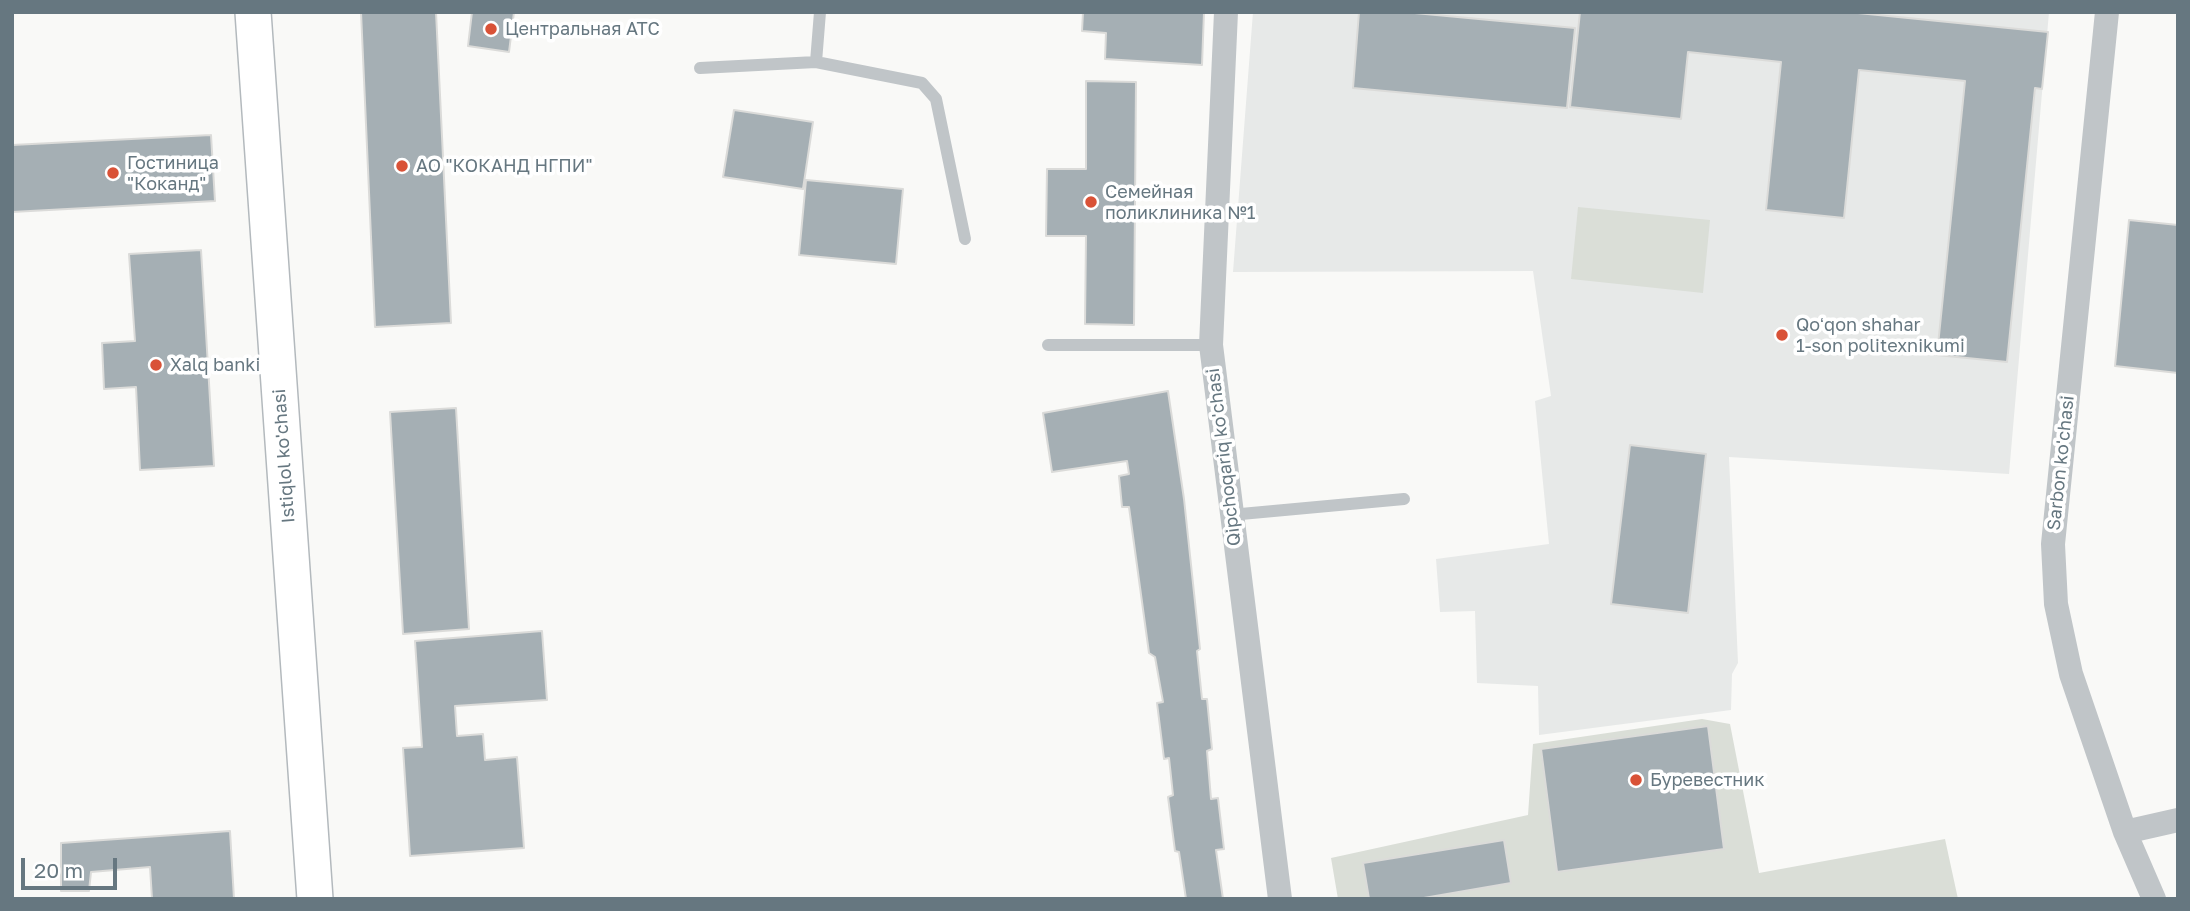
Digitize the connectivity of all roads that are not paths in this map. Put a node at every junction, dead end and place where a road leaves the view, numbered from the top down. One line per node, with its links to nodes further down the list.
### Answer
1 (253, 12): 14 (main road, Istiqlol ko'chasi)
2 (820, 12): 5 (lane)
3 (1226, 12): 9 (street, Qipchoqariq ko'chasi)
4 (2107, 12): 13 (street, Sarbon ko'chasi)
5 (816, 62): 6 (lane); 7 (lane)
6 (700, 68)
7 (965, 239)
8 (1048, 345): 9 (lane)
9 (1211, 345): 11 (street, Qipchoqariq ko'chasi)
10 (1404, 499): 11 (lane)
11 (1230, 515): 15 (street, Qipchoqariq ko'chasi)
12 (2178, 820): 13 (street)
13 (2125, 832): 16 (street, Sarbon ko'chasi)
14 (315, 899)
15 (1280, 899)
16 (2154, 899)

